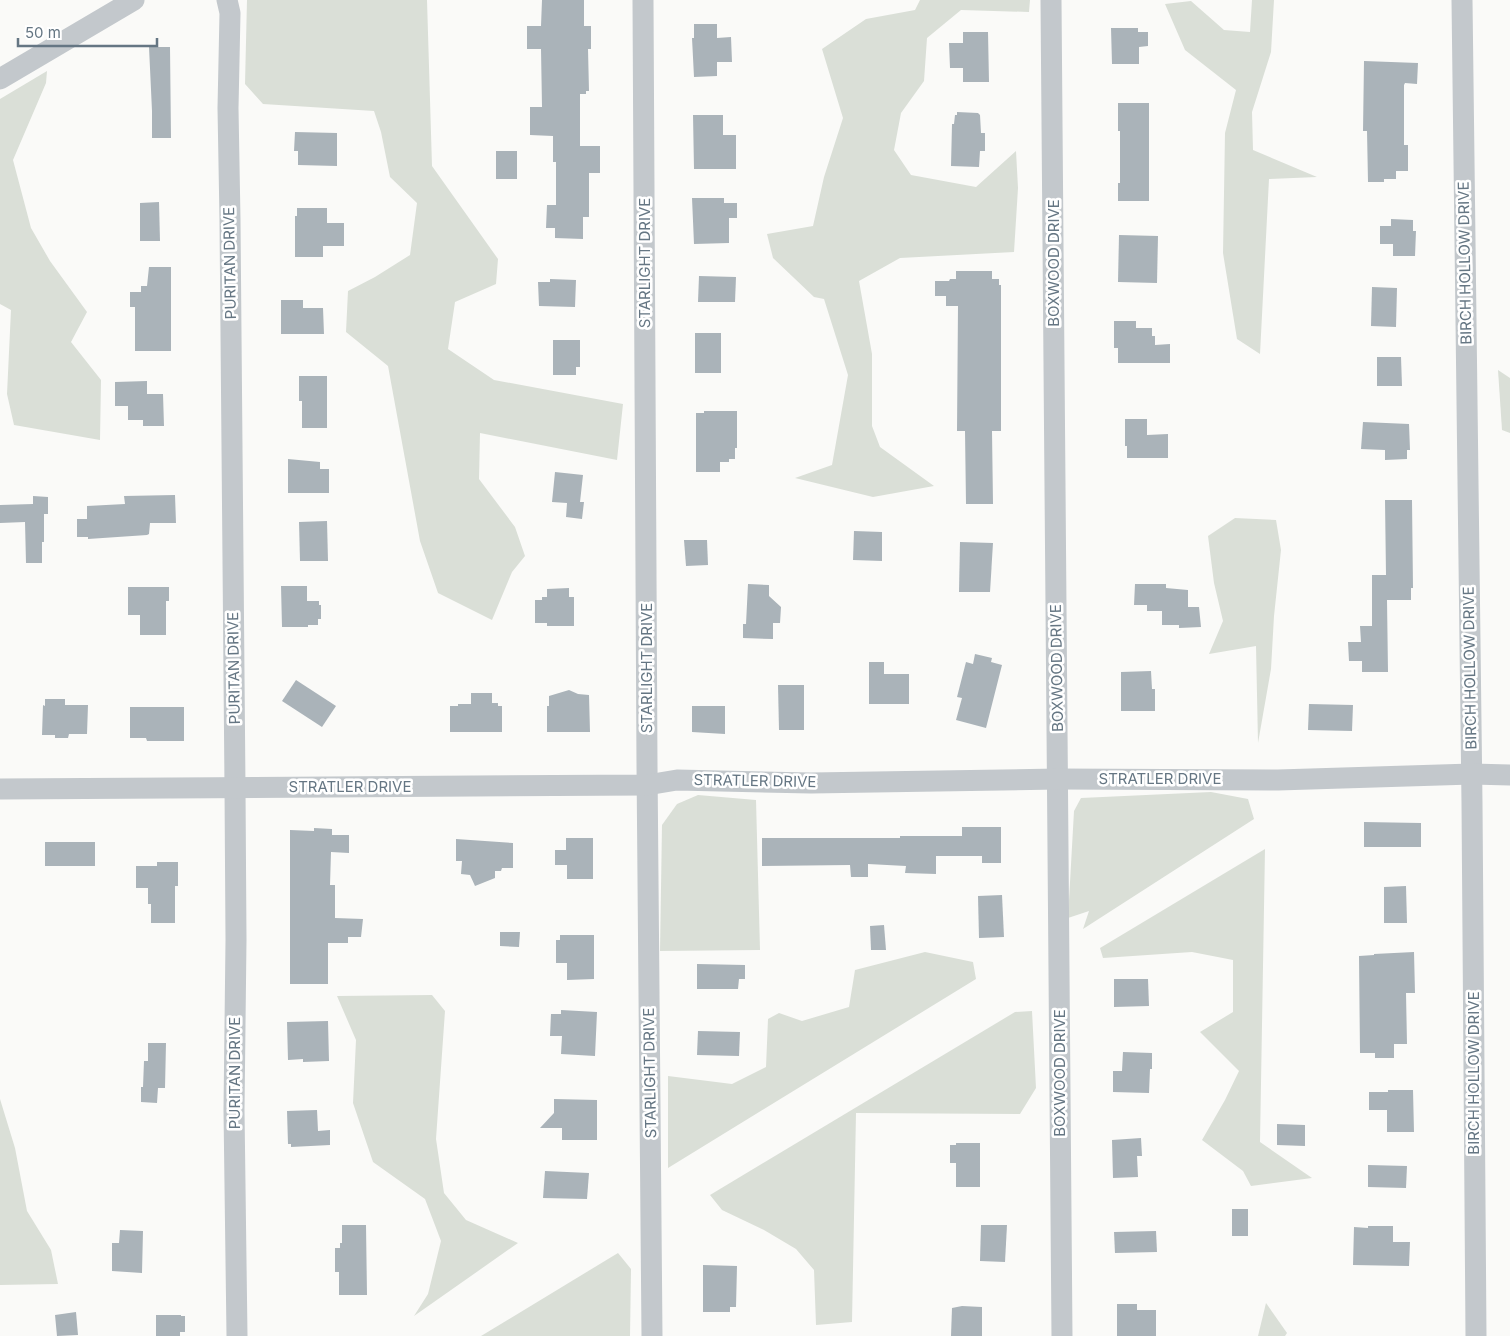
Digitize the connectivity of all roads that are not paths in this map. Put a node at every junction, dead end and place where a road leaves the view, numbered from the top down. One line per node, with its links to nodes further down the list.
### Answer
1 (134, 0): 6 (street)
2 (227, 0): 11 (street, PURITAN DRIVE)
3 (643, 0): 10 (street, STARLIGHT DRIVE)
4 (1052, 0): 9 (street, BOXWOOD DRIVE)
5 (1462, 0): 7 (street, BIRCH HOLLOW DRIVE)
6 (0, 79)
7 (1472, 774): 8 (street, STRATLER DRIVE); 9 (street, STRATLER DRIVE); 16 (street, BIRCH HOLLOW DRIVE)
8 (1510, 775)
9 (1058, 779): 10 (street, STRATLER DRIVE); 15 (street, BOXWOOD DRIVE)
10 (647, 785): 11 (street, STRATLER DRIVE); 14 (street, STARLIGHT DRIVE)
11 (235, 788): 12 (street, STRATLER DRIVE); 13 (street, PURITAN DRIVE)
12 (0, 789)
13 (237, 1336)
14 (652, 1336)
15 (1062, 1336)
16 (1476, 1336)

